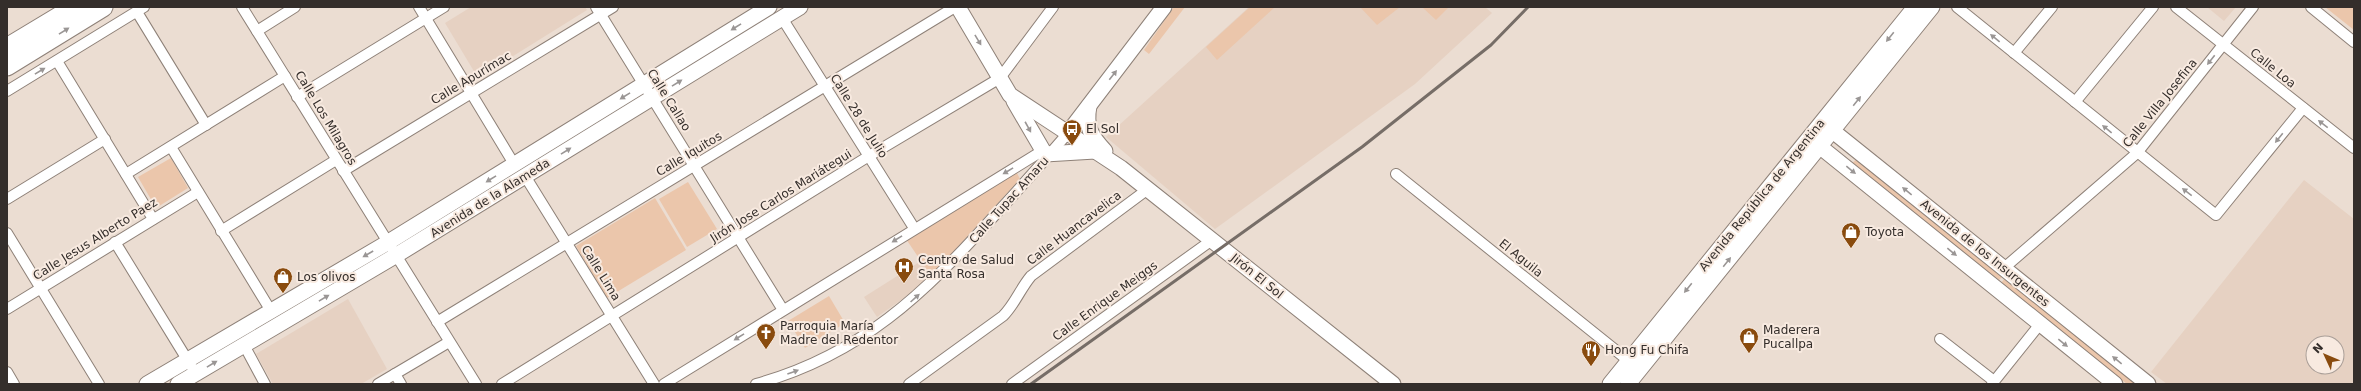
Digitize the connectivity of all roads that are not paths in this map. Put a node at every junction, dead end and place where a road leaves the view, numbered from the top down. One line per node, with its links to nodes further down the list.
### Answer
1 (75, 7): 28 (highway)
2 (103, 7): 31 (highway, one-way to 2)
3 (242, 7): 25 (street, Calle Los Milagros)
4 (295, 7): 25 (street)
5 (419, 7): 23 (street)
6 (444, 7): 23 (street)
7 (613, 7): 22 (street, Calle Apurímac)
8 (769, 7): 34 (street, Avenida de la Alameda, one-way to 34)
9 (800, 7): 24 (street, Avenida de la Alameda)
10 (956, 7): 33 (street, one-way to 33); 35 (street, Calle Iquitos)
11 (1053, 7): 33 (street, Jirón Jose Carlos Mariátegui)
12 (1164, 7): 42 (street, Calle Tupac Amaru, one-way to 12)
13 (1915, 7): 45 (street, Avenida República de Argentina, one-way to 45)
14 (1932, 7): 45 (street, Avenida República de Argentina, one-way to 14)
15 (1957, 7): 29 (street, one-way to 15)
16 (2052, 7): 29 (street)
17 (2153, 7): 41 (street)
18 (2176, 7): 27 (street, Calle Loa)
19 (2253, 7): 27 (street, Calle Villa Josefina)
20 (2311, 7): 26 (street)
21 (140, 9): 30 (street); 44 (street)
22 (598, 11): 34 (street, Calle Callao); 37 (street, Calle Apurímac)
23 (426, 18): 37 (street); 39 (street)
24 (782, 18): 35 (street, Calle 28 de Julio); 40 (street, Avenida de la Alameda, one-way to 24)
25 (257, 31): 32 (street, Calle Los Milagros)
26 (2354, 42)
27 (2223, 45): 43 (street, Calle Loa); 53 (street, Calle Villa Josefina, one-way to 53)
28 (7, 48)
29 (2014, 53): 41 (street)
30 (57, 61): 36 (street, one-way to 30); 47 (street)
31 (7, 66)
32 (285, 76): 39 (street, Calle Los Milagros); 44 (street)
33 (1000, 78): 38 (street); 54 (street, Jirón Jose Carlos Mariátegui)
34 (644, 84): 40 (street, Calle Callao); 56 (street, Avenida de la Alameda, one-way to 56)
35 (826, 86): 54 (street, Calle 28 de Julio); 57 (street, Calle Iquitos)
36 (7, 91)
37 (471, 93): 56 (street); 59 (street, Calle Apurímac)
38 (1010, 95): 46 (street, Jirón El Sol); 52 (street, one-way to 52)
39 (298, 97): 55 (street, Calle Los Milagros)
40 (652, 98): 57 (street, Calle Callao); 62 (street, Avenida de la Alameda, one-way to 40)
41 (2074, 102): 53 (street, one-way to 41)
42 (1089, 105): 46 (street, Calle Tupac Amaru); 58 (street, Jirón El Sol)
43 (2303, 108): 50 (street, Calle Loa, one-way to 43); 53 (street, one-way to 53)
44 (206, 125): 49 (street)
45 (1827, 127): 48 (street, Avenida República de Argentina); 76 (street, Avenida de los Insurgentes, one-way to 45)
46 (1068, 133): 51 (street, Jirón El Sol); 52 (street, Calle Tupac Amaru)
47 (105, 139): 60 (street); 65 (street)
48 (1815, 142): 83 (street, Avenida de los Insurgentes, one-way to 83); 88 (street, Avenida República de Argentina, one-way to 88); 109 (street, Avenida República de Argentina, one-way to 48)
49 (171, 147): 60 (street); 64 (street)
50 (2354, 148)
51 (1094, 151): 52 (street); 58 (street, Jirón El Sol)
52 (1046, 153): 67 (street, Calle Tupac Amaru, one-way to 67); 104 (street, Calle Tupac Amaru, one-way to 52)
53 (2137, 153): 76 (street, Calle Villa Josefina)
54 (869, 156): 67 (street, Calle 28 de Julio); 70 (street, Jirón Jose Carlos Mariátegui)
55 (336, 160): 59 (street, Calle Los Milagros); 68 (street)
56 (514, 164): 73 (street, Avenida de la Alameda, one-way to 73)
57 (694, 166): 70 (street, Calle Callao); 74 (street, Calle Iquitos)
58 (1121, 168): 63 (street, Jirón El Sol)
59 (343, 171): 73 (street, Calle Los Milagros)
60 (126, 174): 66 (street)
61 (1396, 174): 88 (street, El Aguila)
62 (525, 176): 74 (street, Calle Lima); 75 (street, Avenida de la Alameda)
63 (1148, 189): 71 (street, Jirón El Sol); 105 (street, Calle Huancavelica)
64 (198, 192): 66 (street, Calle Jesus Alberto Paez); 68 (street)
65 (7, 200)
66 (153, 219): 72 (street, Calle Jesus Alberto Paez)
67 (914, 228): 79 (street, Calle Tupac Amaru, one-way to 79)
68 (221, 230): 80 (street)
69 (7, 233): 77 (street)
70 (738, 237): 79 (street, Calle Callao); 81 (street, Jirón Jose Carlos Mariátegui)
71 (1212, 240): 106 (street, Calle Enrique Meiggs); 107 (street, Jirón El Sol)
72 (115, 242): 77 (street, Calle Jesus Alberto Paez); 87 (street)
73 (387, 243): 75 (street, Calle Los Milagros); 80 (street, Avenida de la Alameda, one-way to 80)
74 (568, 243): 81 (street, Calle Lima); 82 (street, Calle Iquitos)
75 (395, 256): 82 (street, Calle Los Milagros); 86 (street, Avenida de la Alameda, one-way to 75)
76 (2004, 268): 111 (street, Avenida de los Insurgentes, one-way to 76)
77 (41, 288): 78 (street, Calle Jesus Alberto Paez); 94 (street)
78 (7, 309)
79 (783, 310): 103 (street, Calle Tupac Amaru, one-way to 103)
80 (271, 311): 87 (street, Avenida de la Alameda)
81 (612, 315): 101 (street, Jirón Jose Carlos Mariátegui); 102 (street, Calle Lima)
82 (437, 322): 85 (street, Calle Los Milagros)
83 (2040, 324): 92 (street); 110 (street, Avenida de los Insurgentes, one-way to 110)
84 (1940, 339): 92 (street)
85 (449, 342): 91 (street); 100 (street, Calle Los Milagros)
86 (244, 346): 90 (street, Avenida de la Alameda, one-way to 86); 97 (street)
87 (188, 360): 90 (street); 95 (street, Avenida de la Alameda)
88 (1629, 361): 108 (street, Avenida República de Argentina)
89 (7, 372): 93 (street)
90 (196, 374): 96 (street, Avenida de la Alameda)
91 (395, 374): 98 (street); 99 (street)
92 (1993, 382)
93 (14, 384)
94 (99, 384)
95 (147, 384)
96 (178, 384)
97 (265, 384)
98 (378, 384)
99 (401, 384)
100 (476, 384)
101 (502, 384)
102 (654, 384)
103 (664, 384)
104 (756, 384)
105 (909, 384)
106 (1012, 384)
107 (1393, 384)
108 (1610, 384)
109 (1628, 384)
110 (2115, 384)
111 (2148, 384)

